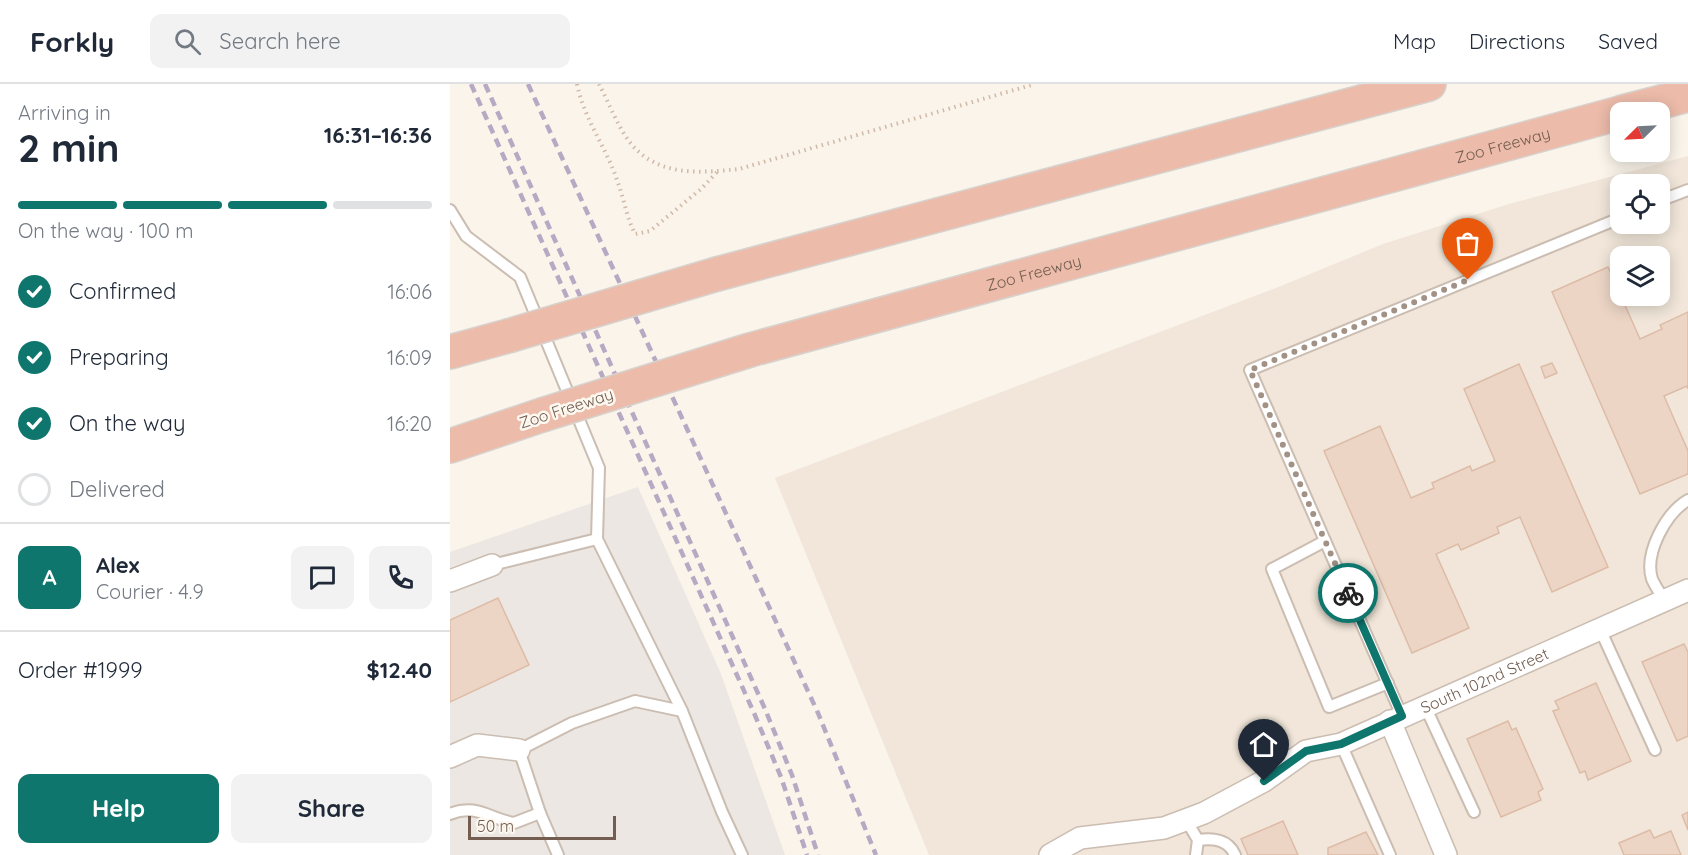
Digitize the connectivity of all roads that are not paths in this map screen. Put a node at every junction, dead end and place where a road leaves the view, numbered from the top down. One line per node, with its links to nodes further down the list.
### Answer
1 (1430, 84): 9 (highway, bridge)
2 (1688, 95): 3 (highway, Zoo Freeway)
3 (1662, 102)
4 (1610, 116): 10 (highway, Zoo Freeway, bridge)
5 (1688, 190): 6 (lane)
6 (1670, 197)
7 (450, 210): 12 (lane)
8 (1610, 222): 13 (lane)
9 (450, 352)
10 (450, 446)
11 (1688, 500): 17 (lane)
12 (597, 538): 14 (lane); 21 (lane)
13 (1325, 542): 19 (lane); 19 (lane)
14 (492, 565): 15 (street)
15 (450, 581)
16 (1688, 590): 17 (street, South 102nd Street)
17 (1664, 600): 18 (street, South 102nd Street)
18 (1600, 628): 20 (street, South 102nd Street); 25 (lane)
19 (1388, 683): 22 (lane)
20 (1425, 706): 22 (street, South 102nd Street); 27 (lane)
21 (682, 711): 24 (lane); 33 (lane)
22 (1396, 718): 23 (street, South 102nd Street); 38 (street)
23 (1341, 744): 30 (street, South 102nd Street); 37 (lane)
24 (519, 750): 26 (street); 28 (lane)
25 (1655, 750)
26 (450, 757)
27 (1474, 812)
28 (540, 813): 29 (lane); 32 (lane)
29 (450, 814)
30 (1186, 820): 31 (lane); 34 (street, South 102nd Street)
31 (1198, 840): 35 (lane); 36 (lane)
32 (558, 855)
33 (742, 855)
34 (1050, 855)
35 (1196, 855)
36 (1235, 855)
37 (1390, 855)
38 (1446, 855)

